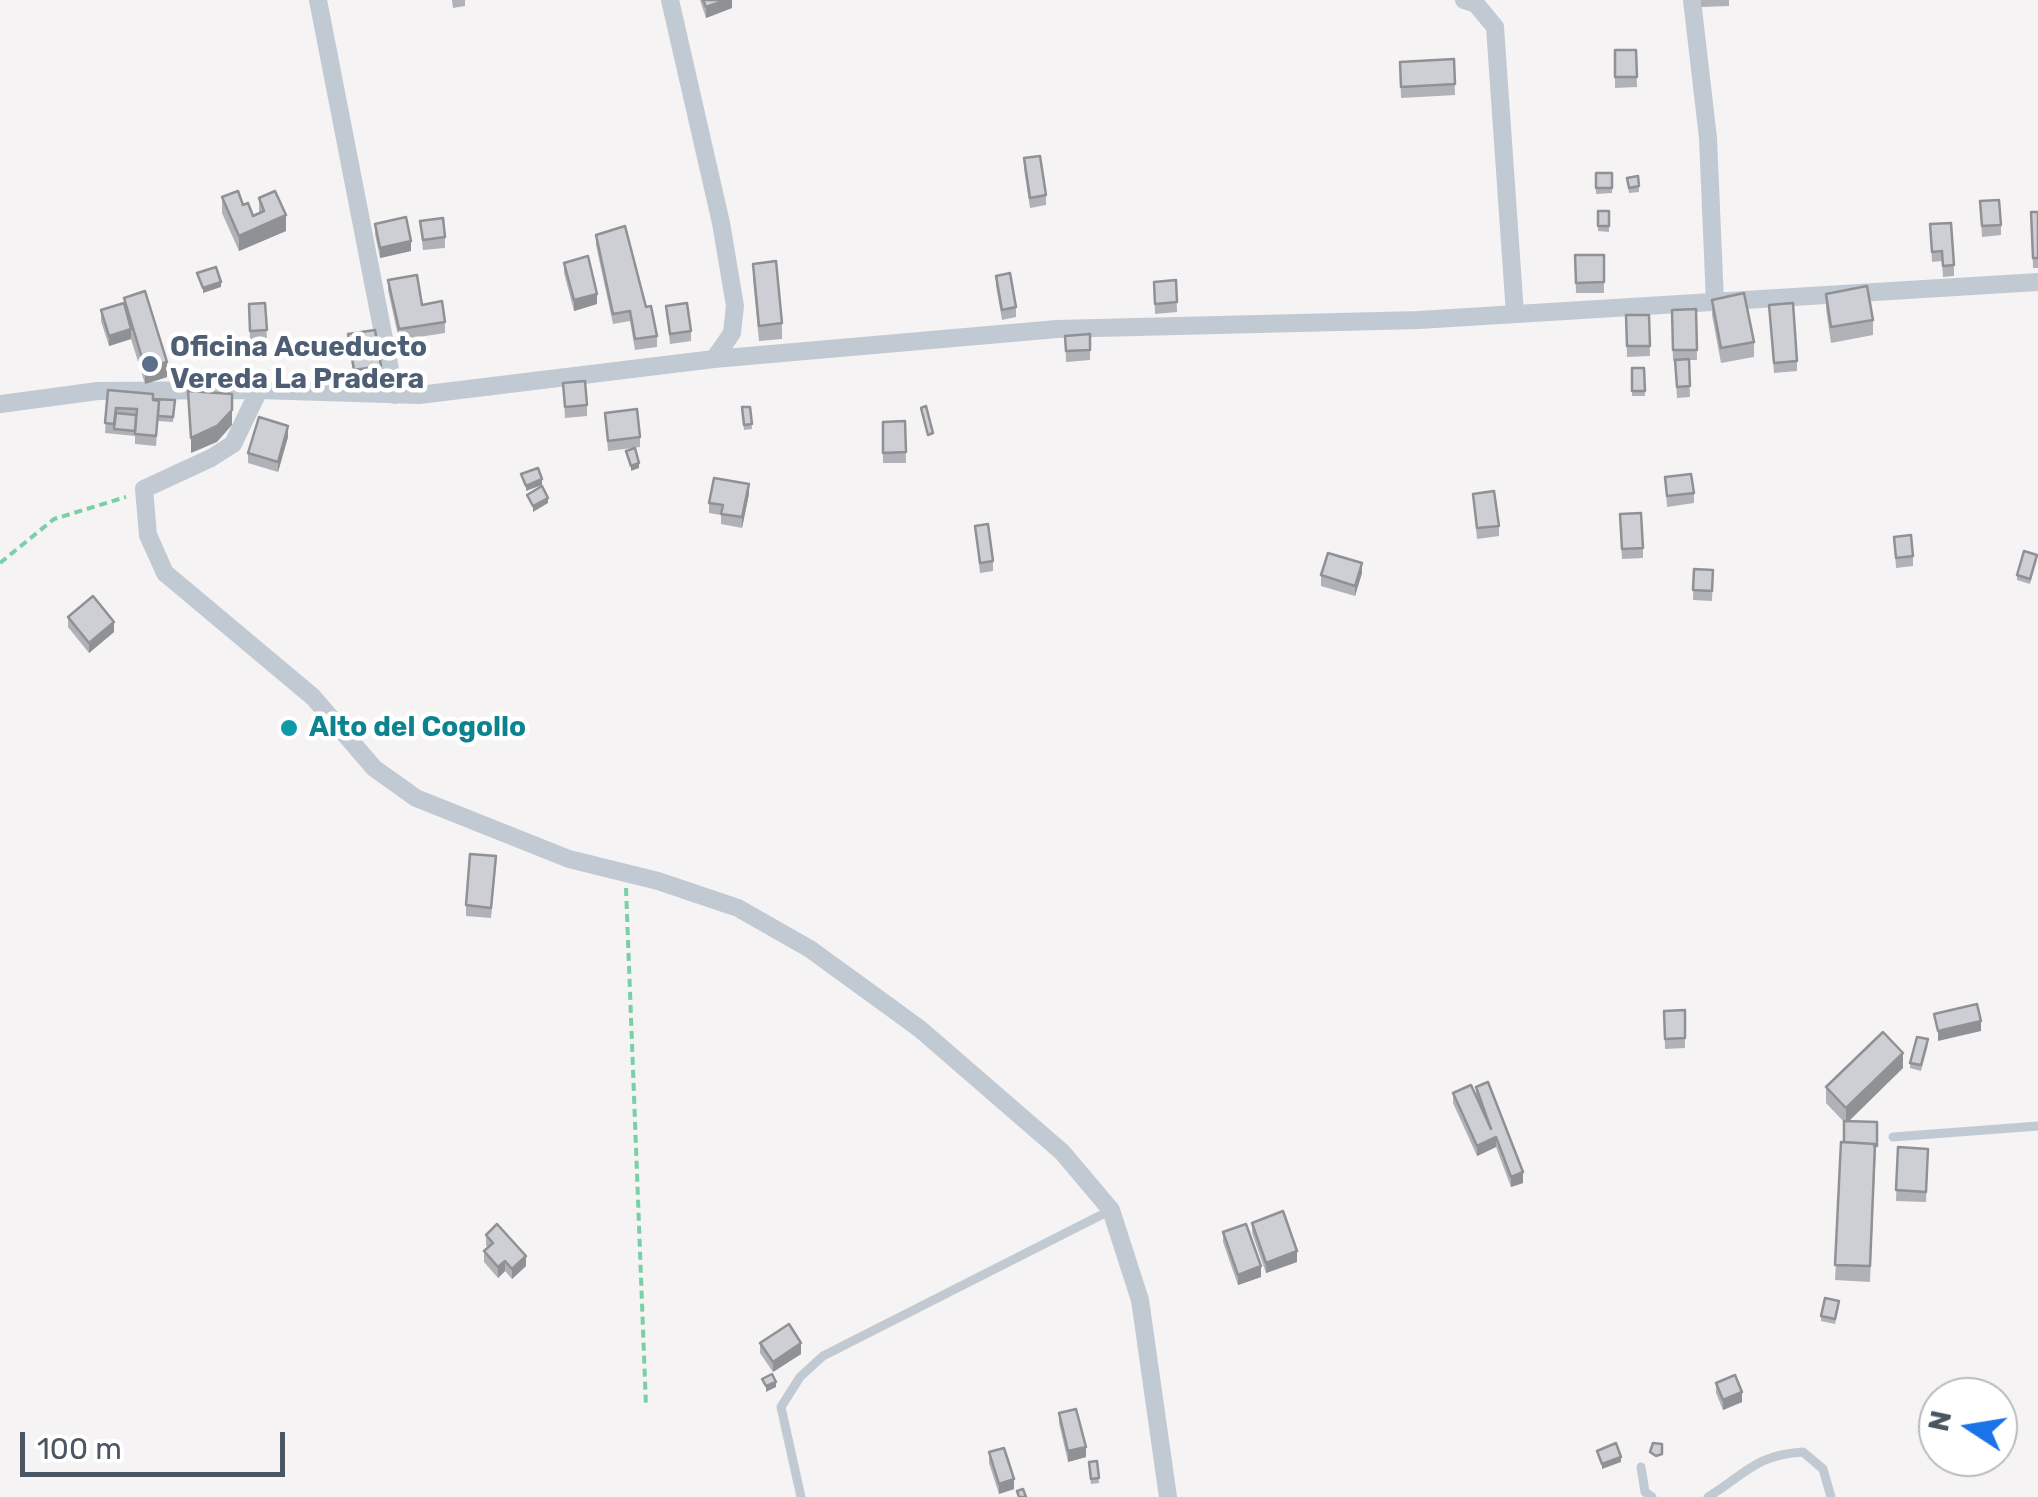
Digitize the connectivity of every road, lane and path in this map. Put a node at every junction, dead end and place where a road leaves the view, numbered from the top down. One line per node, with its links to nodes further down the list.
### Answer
1 (318, 0): 10 (street)
2 (670, 0): 8 (street)
3 (1464, 0): 7 (street)
4 (1692, 0): 6 (street)
5 (2038, 282): 6 (street)
6 (1715, 302): 7 (street)
7 (1515, 314): 8 (street)
8 (714, 359): 10 (street)
9 (259, 390): 10 (street); 11 (street); 12 (street)
10 (395, 395)
11 (0, 404)
12 (144, 489): 13 (path); 14 (street)
13 (0, 563)
14 (626, 874): 17 (street); 18 (path)
15 (2038, 1126): 16 (lane)
16 (1892, 1137)
17 (1112, 1210): 20 (lane); 21 (street)
18 (646, 1408)
19 (1641, 1466): 22 (lane)
20 (800, 1497)
21 (1168, 1497)
22 (1652, 1497)
23 (1708, 1497): 24 (lane)
24 (1831, 1497)

